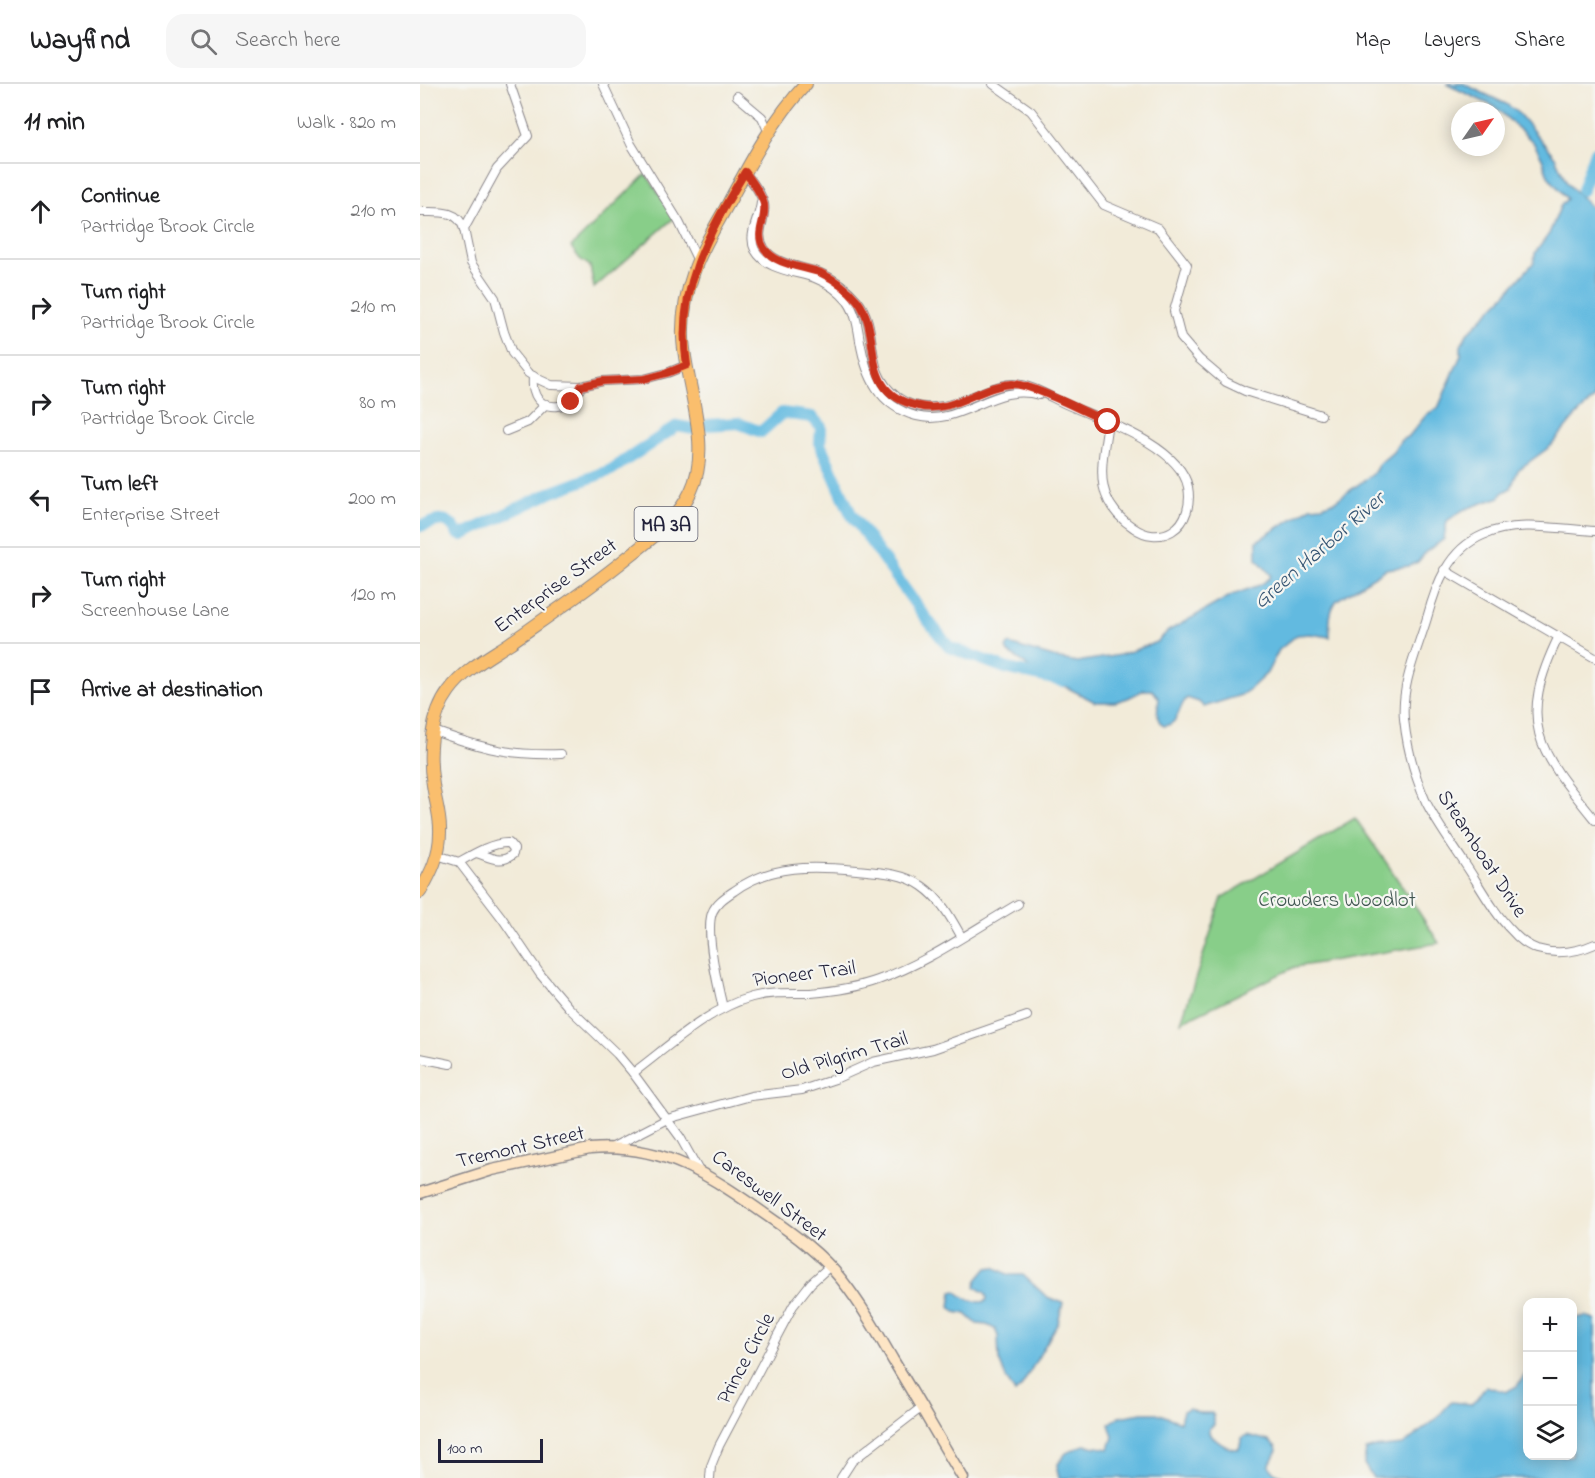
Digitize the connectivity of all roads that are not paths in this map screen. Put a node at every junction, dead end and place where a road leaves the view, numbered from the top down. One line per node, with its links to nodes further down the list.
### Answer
1 (510, 84): 9 (street)
2 (603, 84): 10 (street)
3 (806, 84): 6 (main road, Enterprise Street / MA 3A)
4 (993, 84): 23 (street)
5 (737, 96): 6 (street)
6 (769, 133): 7 (main road, Enterprise Street / MA 3A)
7 (745, 172): 10 (main road, Enterprise Street / MA 3A); 11 (street)
8 (420, 212): 9 (street)
9 (464, 229): 15 (street)
10 (698, 261): 14 (main road, Enterprise Street / MA 3A)
11 (854, 303): 12 (street); 13 (street)
12 (872, 356): 13 (street); 21 (street)
13 (863, 358): 22 (street)
14 (687, 365): 16 (street); 30 (main road, Enterprise Street / MA 3A)
15 (533, 376): 16 (street); 19 (street)
16 (581, 386): 19 (street)
17 (991, 389): 18 (street); 20 (street); 21 (street)
18 (992, 398): 20 (street); 22 (street)
19 (546, 404): 25 (street)
20 (1066, 404): 24 (street)
21 (915, 405): 22 (street)
22 (911, 414)
23 (1321, 415)
24 (1108, 422): 24 (street)
25 (506, 431)
26 (1595, 531): 27 (street)
27 (1444, 570): 28 (street); 39 (street, Steamboat Drive)
28 (1559, 636): 29 (street); 32 (street)
29 (1595, 658)
30 (434, 731): 31 (street); 34 (main road, Enterprise Street / MA 3A)
31 (561, 754)
32 (1595, 820)
33 (476, 853): 35 (street)
34 (437, 855): 35 (street); 36 (main road, Enterprise Street / MA 3A)
35 (459, 862): 44 (street, Careswell Street)
36 (420, 892)
37 (1018, 904): 38 (street, Pioneer Trail)
38 (961, 936): 40 (street, Pioneer Trail); 40 (street)
39 (1595, 944)
40 (723, 1008): 44 (street, Pioneer Trail)
41 (1027, 1016): 45 (street, Old Pilgrim Trail)
42 (420, 1058): 43 (street)
43 (450, 1064)
44 (633, 1073): 45 (street, Careswell Street)
45 (668, 1119): 46 (street, Old Pilgrim Trail); 47 (street, Careswell Street)
46 (611, 1148): 47 (main road, Tremont Street); 48 (main road, Tremont Street)
47 (699, 1171): 49 (main road, Careswell Street)
48 (420, 1193)
49 (830, 1266): 50 (main road, Careswell Street); 51 (street, Prince Circle)
50 (922, 1407): 52 (street); 53 (main road, Careswell Street)
51 (710, 1478)
52 (842, 1478)
53 (963, 1478)

